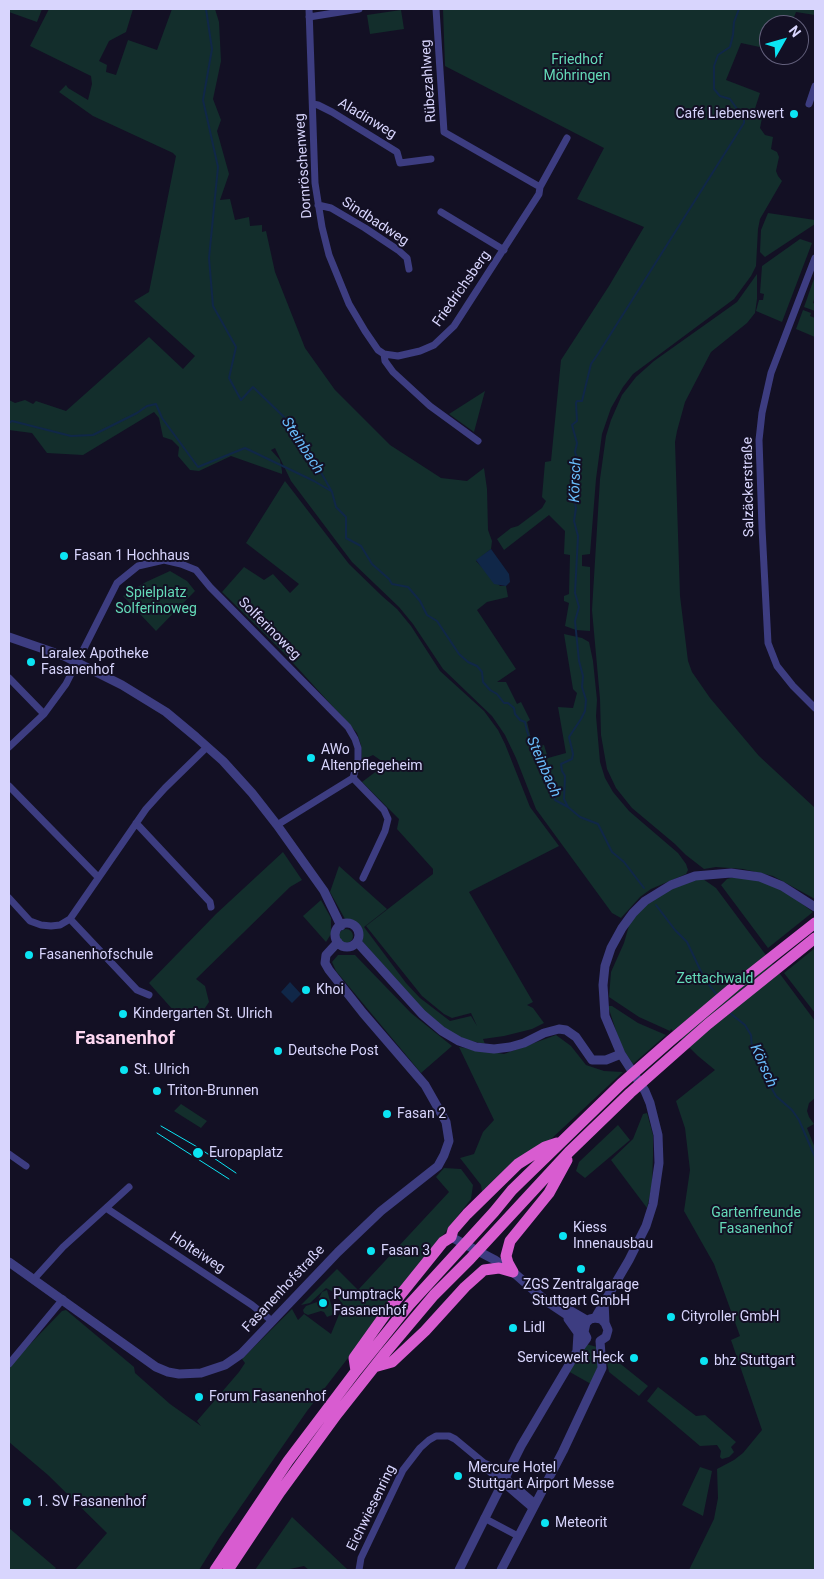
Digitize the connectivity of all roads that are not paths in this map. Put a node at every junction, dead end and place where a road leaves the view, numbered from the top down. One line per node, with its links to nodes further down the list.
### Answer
1 (359, 9): 3 (street)
2 (436, 9): 9 (street, Rübezahlweg)
3 (309, 13): 5 (street, Dornröschenweg)
4 (815, 86): 6 (street)
5 (313, 104): 8 (street, Aladinweg); 10 (street, Dornröschenweg)
6 (808, 104)
7 (567, 138): 9 (street, Friedrichsberg)
8 (431, 159)
9 (540, 187): 12 (street, Friedrichsberg)
10 (318, 205): 14 (street, Sindbadweg); 15 (street, Dornröschenweg)
11 (441, 212): 12 (street, Friedrichsberg)
12 (504, 250): 15 (street, Friedrichsberg)
13 (815, 258): 20 (street, Salzäckerstraße)
14 (409, 269)
15 (384, 354): 16 (street, Dornröschenweg)
16 (478, 442)
17 (9, 637): 18 (street)
18 (78, 662): 21 (street, Solferinoweg); 23 (street); 24 (street, Solferinoweg)
19 (9, 678): 21 (street)
20 (815, 708)
21 (44, 714): 22 (street, Solferinoweg)
22 (9, 747)
23 (207, 747): 26 (street); 27 (street)
24 (353, 778): 27 (street); 29 (street)
25 (9, 786): 28 (street)
26 (136, 824): 28 (street); 31 (street)
27 (277, 824): 35 (street)
28 (98, 877): 33 (street)
29 (363, 878)
30 (9, 898): 33 (street)
31 (211, 907)
32 (815, 907): 40 (street)
33 (70, 919): 39 (street)
34 (815, 923): 41 (highway)
35 (341, 926): 37 (street); 38 (street)
36 (815, 938): 42 (highway)
37 (338, 942): 38 (street); 55 (street, Fasanenhofstraße)
38 (357, 942): 40 (street)
39 (149, 996)
40 (621, 1054): 53 (street)
41 (561, 1142): 47 (highway); 61 (highway)
42 (569, 1152): 49 (highway); 60 (highway)
43 (9, 1154): 44 (street)
44 (26, 1166)
45 (129, 1187): 46 (street)
46 (106, 1208): 50 (street); 55 (street, Holteiweg)
47 (451, 1237): 49 (street); 61 (highway)
48 (9, 1262): 50 (street, Fasanenhofstraße)
49 (514, 1272): 51 (street); 60 (highway)
50 (34, 1279): 52 (street, Fasanenhofstraße)
51 (536, 1291): 54 (street); 56 (street)
52 (63, 1299): 55 (street, Fasanenhofstraße); 59 (street)
53 (604, 1302): 56 (street); 57 (street)
54 (563, 1313): 56 (street); 58 (street)
55 (272, 1321)
56 (589, 1322): 57 (street); 58 (street)
57 (605, 1323): 63 (street)
58 (576, 1352): 62 (street)
59 (9, 1364)
60 (374, 1368): 67 (highway)
61 (356, 1371): 66 (highway)
62 (504, 1480): 63 (street, Eichwiesenring); 64 (street); 68 (street, Eichwiesenring)
63 (533, 1506): 65 (street)
64 (484, 1518): 65 (street); 69 (street)
65 (518, 1536): 70 (street)
66 (215, 1570)
67 (228, 1570)
68 (359, 1570)
69 (459, 1570)
70 (501, 1570)

